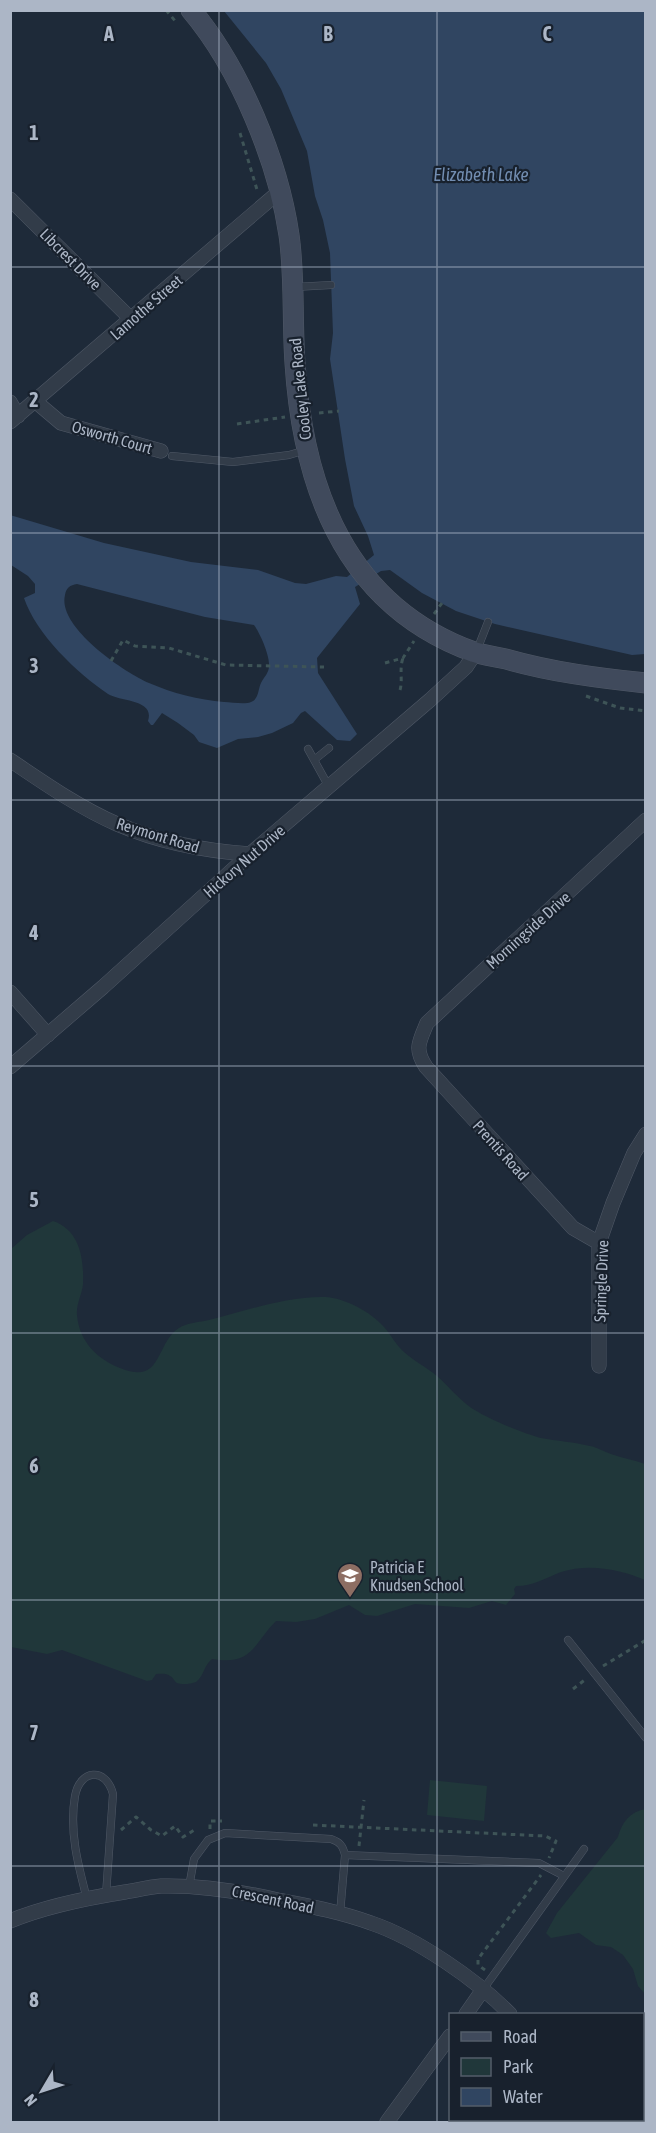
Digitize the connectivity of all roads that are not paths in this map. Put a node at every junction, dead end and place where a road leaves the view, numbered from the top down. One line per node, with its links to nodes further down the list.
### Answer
1 (185, 18): 2 (main road, Cooley Lake Road)
2 (280, 191): 5 (main road, Cooley Lake Road); 6 (street, Lamothe Street)
3 (10, 199): 6 (street, Libcrest Drive)
4 (331, 285): 5 (lane)
5 (292, 287): 10 (main road, Cooley Lake Road)
6 (130, 319): 8 (street, Lamothe Street)
7 (10, 402): 9 (street)
8 (35, 402): 9 (street, Lamothe Street); 11 (street, Osworth Court)
9 (14, 419)
10 (306, 450): 11 (lane); 13 (main road, Cooley Lake Road)
11 (167, 453)
12 (488, 622): 13 (lane)
13 (476, 652): 14 (main road, Cooley Lake Road); 19 (street, Hickory Nut Drive)
14 (645, 683)
15 (329, 748): 18 (lane)
16 (308, 749): 18 (lane)
17 (10, 760): 21 (street, Reymont Road)
18 (314, 760): 19 (lane)
19 (329, 787): 21 (street, Hickory Nut Drive)
20 (645, 820): 24 (street, Morningside Drive)
21 (250, 854): 23 (street, Hickory Nut Drive)
22 (10, 992): 23 (street)
23 (48, 1035): 25 (street, Hickory Nut Drive)
24 (418, 1044): 27 (street, Prentis Road)
25 (10, 1067)
26 (645, 1134): 27 (street, Springle Drive)
27 (599, 1243): 28 (street, Springle Drive)
28 (599, 1366)
29 (568, 1641): 30 (lane)
30 (645, 1738)
31 (584, 1849): 33 (lane)
32 (345, 1855): 33 (lane); 34 (lane); 37 (lane)
33 (564, 1876): 39 (lane)
34 (189, 1887): 35 (street, Crescent Road); 37 (street, Crescent Road)
35 (105, 1895): 36 (street, Crescent Road); 36 (lane)
36 (87, 1899): 38 (street, Crescent Road)
37 (340, 1914): 39 (street, Crescent Road)
38 (10, 1921)
39 (482, 1990): 40 (street); 41 (street, Crescent Road)
40 (466, 2013)
41 (509, 2013)
42 (449, 2037): 43 (street)
43 (387, 2122)

